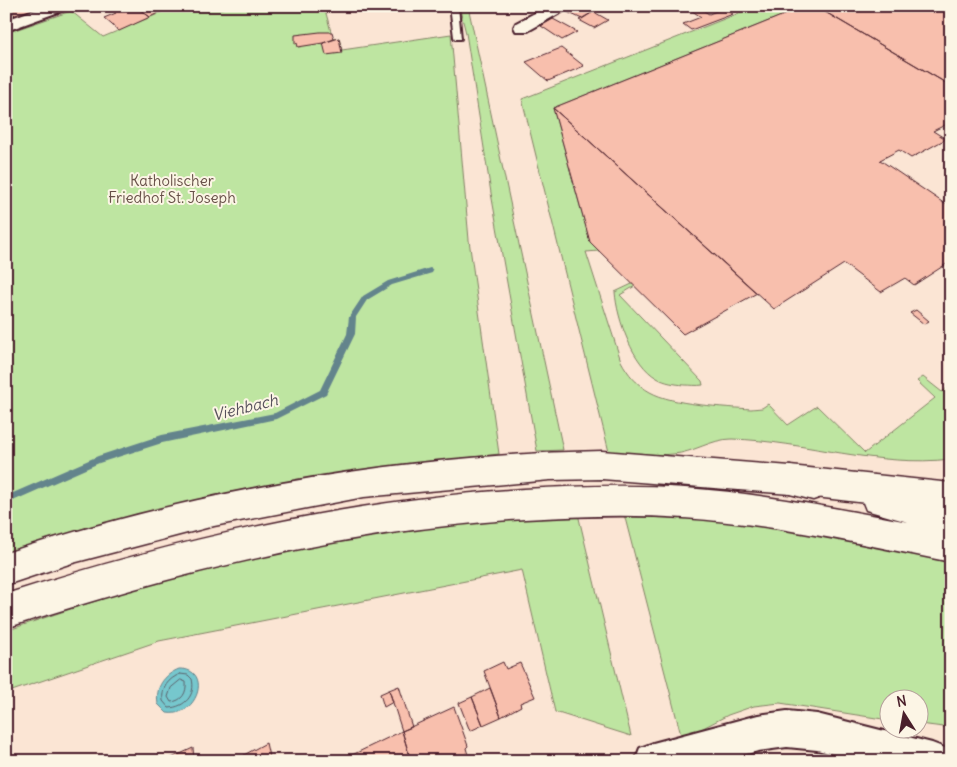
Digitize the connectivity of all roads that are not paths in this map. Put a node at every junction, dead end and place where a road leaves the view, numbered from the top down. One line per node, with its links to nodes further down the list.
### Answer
1 (61, 6): 4 (street)
2 (454, 6): 6 (lane)
3 (561, 6): 5 (street)
4 (6, 26)
5 (522, 27)
6 (458, 37)
7 (790, 480): 8 (main road); 9 (main road); 11 (main road)
8 (951, 498)
9 (951, 517)
10 (951, 546): 12 (main road)
11 (6, 569)
12 (6, 611)
13 (653, 761): 14 (street)
14 (932, 761)

